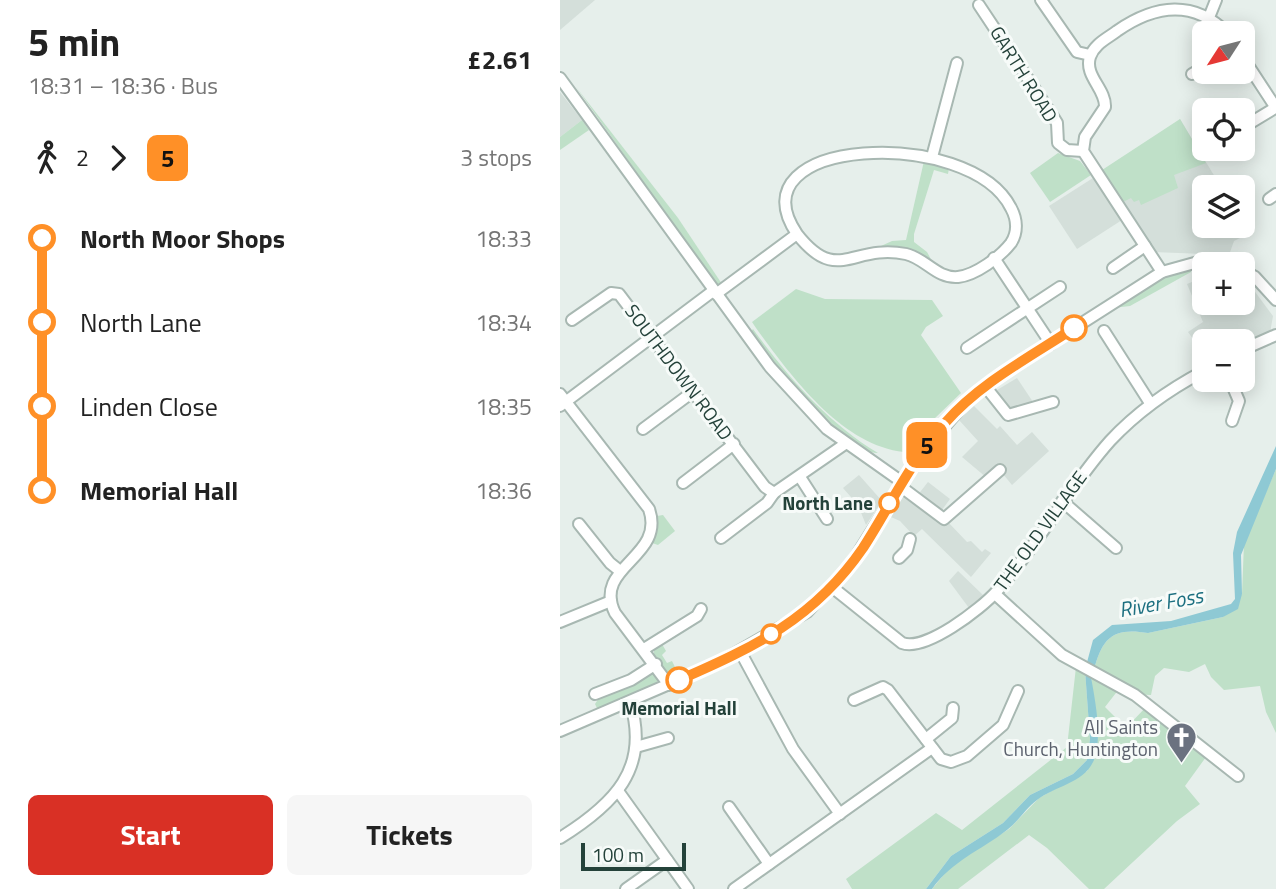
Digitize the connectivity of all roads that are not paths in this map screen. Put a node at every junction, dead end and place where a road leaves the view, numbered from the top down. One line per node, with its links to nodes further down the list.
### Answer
1 (1041, 0): 7 (street)
2 (1216, 0): 5 (street)
3 (979, 5): 13 (street, GARTH ROAD)
4 (1147, 5): 5 (street); 7 (street)
5 (1210, 15): 6 (street)
6 (1216, 21)
7 (1090, 55): 13 (street)
8 (958, 63): 14 (street)
9 (1255, 76): 11 (street)
10 (560, 78): 23 (street)
11 (1276, 108): 12 (street)
12 (1255, 120)
13 (1083, 151): 16 (street, GARTH ROAD)
14 (932, 157): 15 (street); 17 (street)
15 (797, 234): 17 (street); 23 (street)
16 (1145, 246): 19 (street); 20 (street, GARTH ROAD)
17 (994, 258): 25 (street)
18 (1192, 264): 20 (street)
19 (1112, 268)
20 (1162, 272): 30 (street)
21 (1255, 277): 24 (street)
22 (1060, 287): 25 (street)
23 (714, 293): 29 (street); 43 (street)
24 (1276, 300)
25 (1027, 307): 30 (street); 32 (street)
26 (572, 320): 29 (street, SOUTHDOWN ROAD)
27 (1104, 331): 39 (street)
28 (1276, 335): 31 (street)
29 (653, 337): 35 (street, SOUTHDOWN ROAD); 37 (street)
30 (1051, 344): 34 (street)
31 (1255, 344)
32 (967, 348)
33 (1192, 377): 39 (street, THE OLD VILLAGE)
34 (985, 386): 38 (street); 47 (street)
35 (694, 391): 41 (street); 42 (street, SOUTHDOWN ROAD)
36 (1235, 392): 40 (street)
37 (562, 401): 56 (street)
38 (1053, 402)
39 (1150, 403): 49 (street, THE OLD VILLAGE)
40 (1232, 421)
41 (643, 429)
42 (734, 444): 46 (street); 48 (street, SOUTHDOWN ROAD)
43 (845, 444): 45 (street); 47 (street)
44 (1000, 470): 47 (street)
45 (800, 477): 48 (street); 50 (street)
46 (682, 482)
47 (901, 484): 57 (street)
48 (774, 493): 52 (street)
49 (1062, 501): 54 (street); 58 (street, THE OLD VILLAGE)
50 (827, 519)
51 (579, 524): 56 (street)
52 (721, 538)
53 (910, 539): 55 (street)
54 (1115, 548)
55 (899, 558)
56 (620, 571): 59 (street)
57 (832, 587): 58 (street, THE OLD VILLAGE); 63 (street)
58 (995, 594): 75 (street)
59 (611, 601): 61 (street); 62 (street)
60 (701, 609): 62 (street)
61 (561, 620)
62 (644, 649): 64 (street)
63 (740, 651): 65 (street); 78 (street)
64 (656, 664): 65 (street); 67 (street)
65 (669, 685): 69 (street)
66 (1018, 691): 73 (street)
67 (595, 694)
68 (854, 700): 73 (street)
69 (630, 702): 71 (street); 74 (street)
70 (953, 708): 73 (street)
71 (560, 732)
72 (670, 737): 74 (street)
73 (929, 744): 78 (street)
74 (635, 747): 76 (street)
75 (1238, 776)
76 (618, 791): 79 (street); 80 (street)
77 (728, 805): 81 (street)
78 (840, 814): 81 (street)
79 (560, 838)
80 (667, 860): 82 (street); 83 (street)
81 (769, 864): 84 (street)
82 (626, 889)
83 (688, 889)
84 (734, 889)

